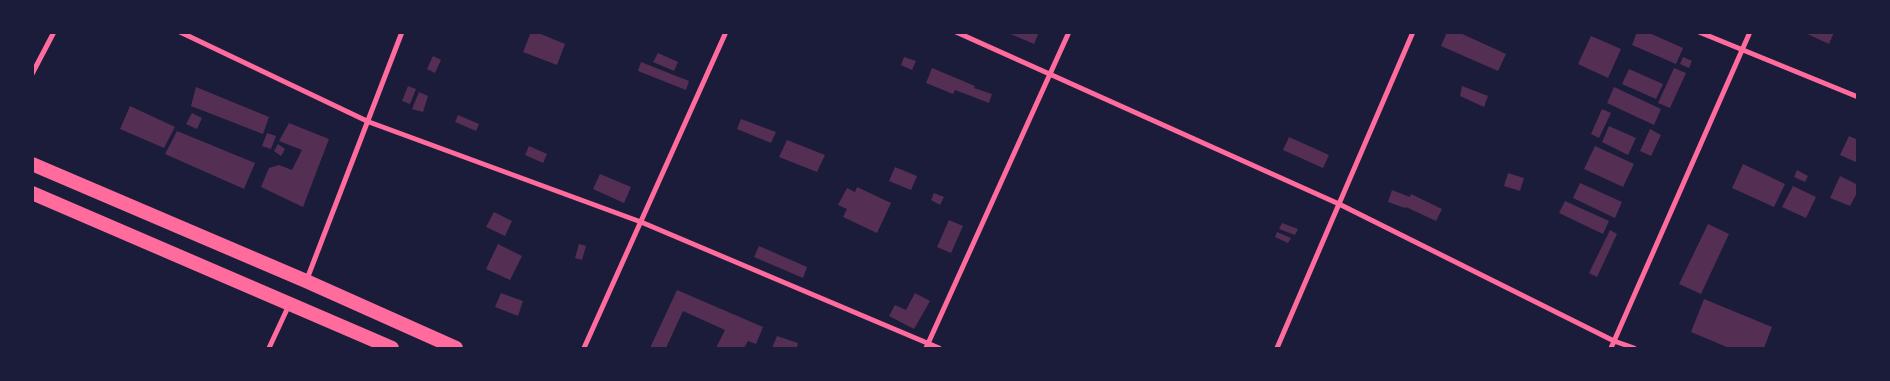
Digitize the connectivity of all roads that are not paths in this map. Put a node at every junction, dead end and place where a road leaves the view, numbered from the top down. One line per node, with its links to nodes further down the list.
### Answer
1 (54, 32): 11 (street)
2 (180, 32): 14 (street)
3 (402, 32): 14 (street)
4 (726, 32): 18 (street)
5 (956, 32): 12 (street)
6 (1069, 32): 12 (street)
7 (1413, 32): 17 (street)
8 (1700, 32): 10 (street)
9 (1750, 32): 10 (street)
10 (1743, 50): 13 (street); 21 (street)
11 (32, 74)
12 (1049, 74): 17 (street); 22 (street)
13 (1858, 97)
14 (368, 122): 18 (street); 19 (street)
15 (32, 164): 19 (highway)
16 (32, 192): 20 (highway)
17 (1338, 204): 21 (street); 28 (street)
18 (641, 222): 22 (street); 26 (street)
19 (306, 281): 25 (highway)
20 (290, 305): 23 (street); 24 (highway)
21 (1614, 341): 29 (street); 30 (street)
22 (927, 346): 27 (street)
23 (269, 348)
24 (392, 348)
25 (456, 348)
26 (584, 348)
27 (939, 348)
28 (1277, 348)
29 (1611, 348)
30 (1634, 348)

